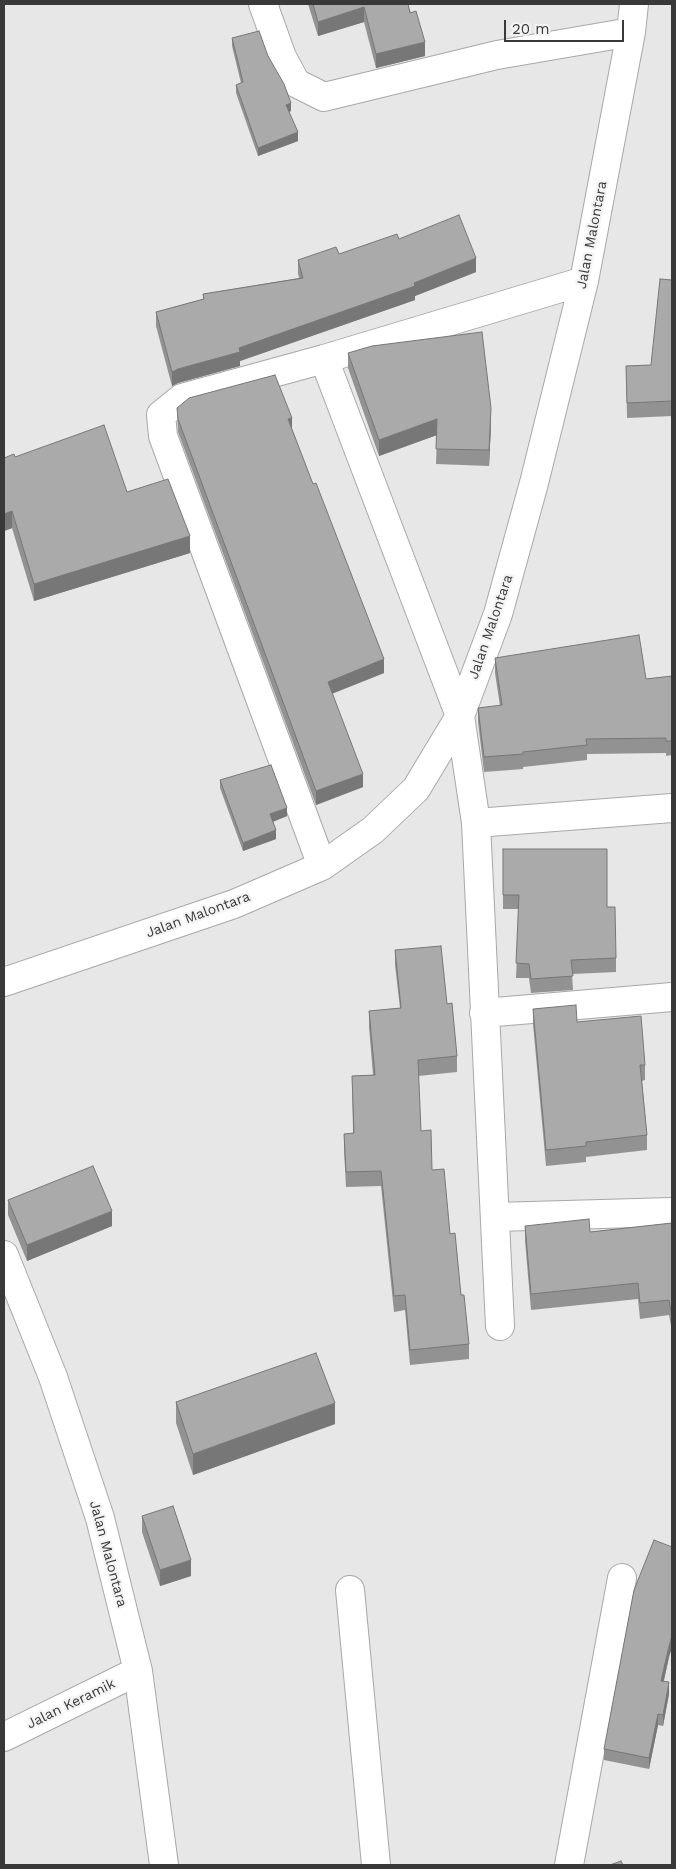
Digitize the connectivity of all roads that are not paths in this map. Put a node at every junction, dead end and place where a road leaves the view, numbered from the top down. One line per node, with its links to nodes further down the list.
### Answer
1 (263, 4): 3 (street)
2 (634, 4): 3 (street, Jalan Malontara)
3 (631, 32): 4 (street, Jalan Malontara)
4 (584, 281): 5 (street); 6 (street, Jalan Malontara)
5 (324, 359): 6 (street); 9 (street)
6 (460, 716): 8 (street); 9 (street, Jalan Malontara)
7 (672, 808): 8 (street)
8 (476, 823): 12 (street)
9 (322, 866): 10 (street, Jalan Malontara)
10 (4, 982)
11 (672, 997): 12 (street)
12 (484, 1013): 14 (street)
13 (672, 1212): 14 (street)
14 (496, 1217): 16 (street)
15 (4, 1255): 19 (street, Jalan Malontara)
16 (500, 1326)
17 (622, 1578): 23 (street)
18 (350, 1590): 22 (street)
19 (138, 1671): 20 (street, Jalan Keramik); 21 (street, Jalan Malontara)
20 (4, 1738)
21 (164, 1865)
22 (376, 1865)
23 (569, 1865)

